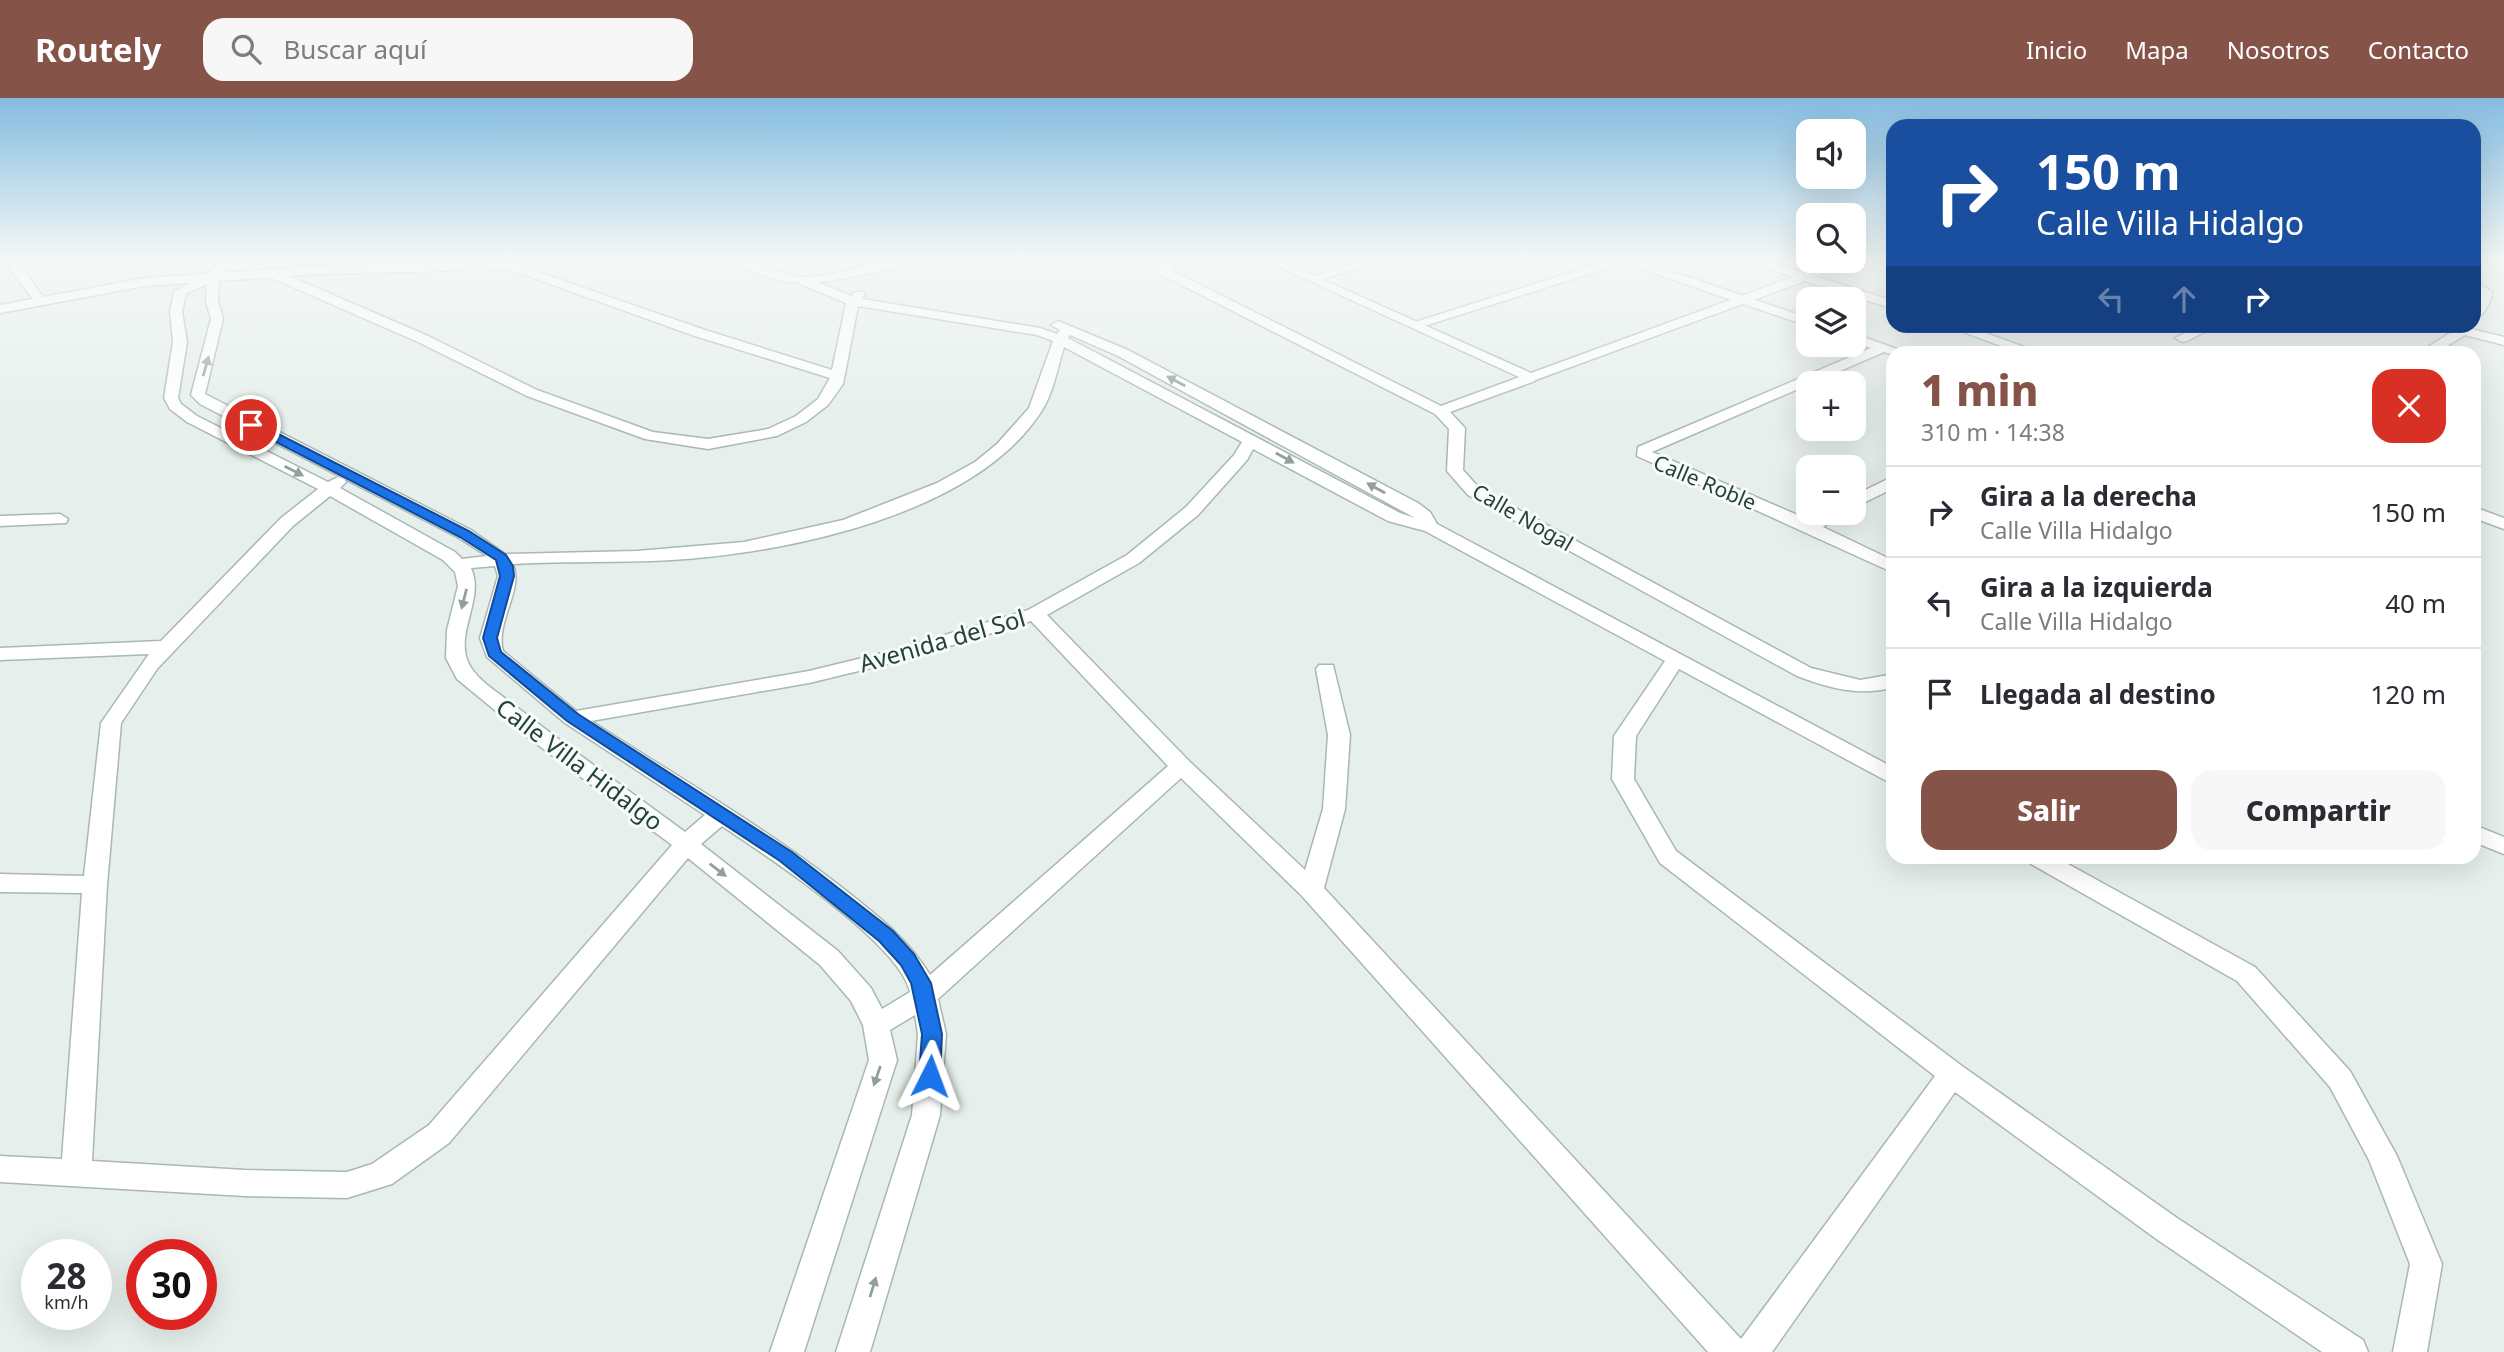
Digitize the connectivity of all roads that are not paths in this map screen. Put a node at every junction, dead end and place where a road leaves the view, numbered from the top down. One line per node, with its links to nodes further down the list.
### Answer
1 (177, 318): 29 (street, one-way to 29)
2 (217, 318): 27 (street, one-way to 2)
3 (374, 318): 23 (street)
4 (657, 318): 23 (street)
5 (851, 318): 23 (street)
6 (962, 318): 16 (street)
7 (1256, 318): 25 (street)
8 (1401, 318): 11 (street)
9 (1437, 318): 11 (street)
10 (1694, 318): 24 (street)
11 (1416, 324): 24 (street)
12 (1975, 333): 20 (street)
13 (2193, 333): 17 (street)
14 (2457, 333): 21 (street)
15 (2480, 333): 19 (street)
16 (1064, 334): 26 (street); 36 (street, one-way to 16); 38 (street)
17 (2182, 338)
18 (1866, 341): 22 (street)
19 (2504, 341)
20 (2014, 346)
21 (2436, 346)
22 (1884, 347): 37 (street, Calle Roble)
23 (838, 376)
24 (1530, 378): 25 (street)
25 (1440, 411): 46 (street, Calle Nogal)
26 (1251, 439): 36 (street, one-way to 36); 41 (street, Avenida del Sol)
27 (350, 476): 29 (street); 38 (street)
28 (1886, 485): 30 (street)
29 (328, 488): 40 (street); 42 (street)
30 (1866, 496)
31 (2481, 515): 34 (street)
32 (60, 519): 33 (street)
33 (0, 521)
34 (2504, 524)
35 (1814, 525): 37 (street)
36 (1431, 527): 44 (street)
37 (1810, 527): 39 (street, Calle Roble)
38 (501, 558): 40 (street); 47 (street, Calle Villa Hidalgo)
39 (1886, 564)
40 (458, 565): 52 (street, Calle Villa Hidalgo, one-way to 52)
41 (1034, 614): 47 (street, Avenida del Sol); 48 (street)
42 (167, 647): 43 (street); 56 (street)
43 (0, 654)
44 (1676, 659): 49 (street); 60 (street)
45 (1326, 668): 57 (street)
46 (1886, 683)
47 (572, 718): 50 (street, Calle Villa Hidalgo)
48 (1181, 766): 57 (street); 58 (street)
49 (1886, 774)
50 (721, 814): 52 (street); 58 (street, Calle Villa Hidalgo)
51 (2481, 836): 53 (street)
52 (686, 844): 59 (street, Calle Villa Hidalgo, one-way to 59); 62 (street)
53 (2504, 846)
54 (2050, 864): 68 (street)
55 (0, 883): 56 (street)
56 (95, 885): 62 (street)
57 (1311, 890): 65 (street)
58 (923, 997): 59 (street); 64 (street, Calle Villa Hidalgo, one-way to 58)
59 (876, 1025): 63 (street, Calle Villa Hidalgo, one-way to 63)
60 (1952, 1074): 66 (street); 67 (street)
61 (0, 1169): 62 (street)
62 (76, 1174)
63 (787, 1352)
64 (853, 1352)
65 (1730, 1352)
66 (1752, 1352)
67 (2351, 1352)
68 (2410, 1352)

